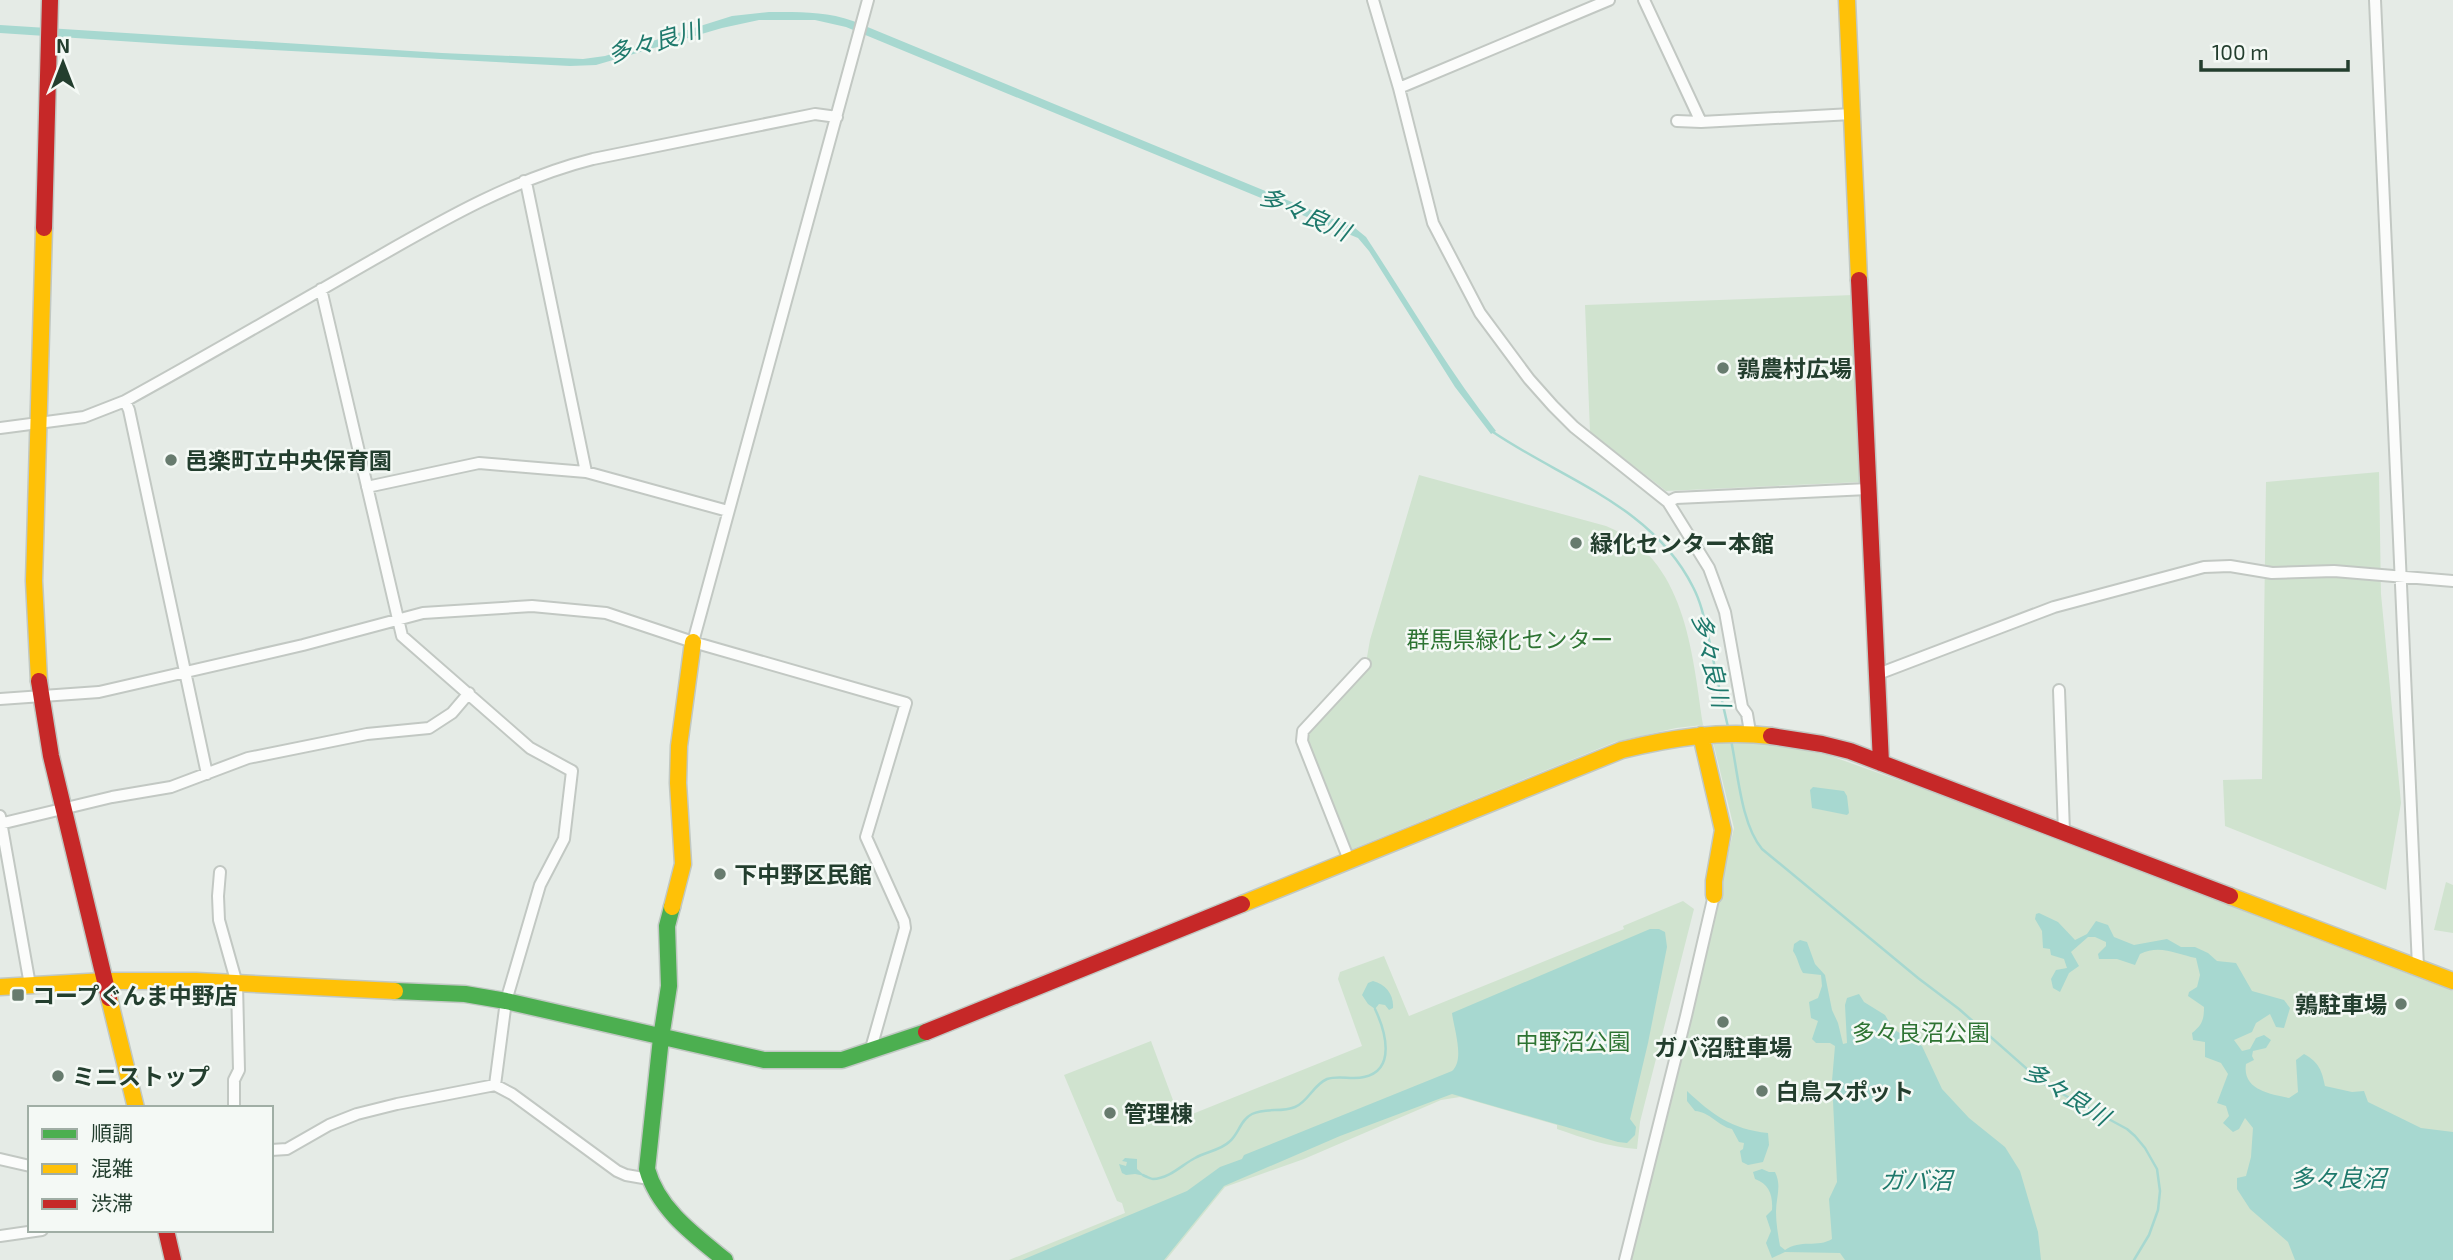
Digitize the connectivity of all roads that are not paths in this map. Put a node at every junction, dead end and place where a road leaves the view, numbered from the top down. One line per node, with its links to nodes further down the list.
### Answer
1 (1373, 0): 8 (street)
2 (1609, 0): 8 (street)
3 (1644, 0): 12 (street)
4 (1847, 0): 9 (street)
5 (2375, 0): 23 (street)
6 (866, 5): 10 (street)
7 (50, 7): 16 (street)
8 (1399, 88): 21 (street)
9 (1852, 114): 12 (street); 20 (street)
10 (837, 117): 13 (street); 22 (street)
11 (1677, 121): 12 (street)
12 (1701, 122)
13 (524, 181): 14 (street); 18 (street)
14 (321, 289): 15 (street); 19 (street)
15 (125, 401): 16 (street); 28 (street)
16 (38, 424): 17 (street); 32 (street)
17 (0, 428)
18 (586, 472): 19 (street); 22 (street)
19 (368, 487): 25 (street)
20 (1868, 489): 21 (street); 29 (street)
21 (1668, 502): 34 (street)
22 (729, 510): 26 (street)
23 (2401, 576): 24 (street); 29 (street); 44 (street)
24 (2453, 581)
25 (397, 621): 26 (street); 28 (street); 31 (street)
26 (693, 642): 51 (street); 52 (street)
27 (1365, 664): 41 (street)
28 (185, 672): 32 (street); 37 (street)
29 (1878, 674): 36 (street)
30 (2059, 690): 40 (street)
31 (469, 693): 37 (street); 50 (street)
32 (40, 698): 33 (street); 38 (street)
33 (0, 699)
34 (1748, 733): 35 (street); 36 (street)
35 (1707, 734): 41 (street); 43 (street)
36 (1881, 763): 40 (street)
37 (207, 774): 38 (street)
38 (64, 809): 39 (street); 45 (street)
39 (0, 821): 48 (street)
40 (2064, 832): 44 (street)
41 (1349, 860): 52 (street)
42 (220, 872): 47 (street)
43 (1714, 895): 65 (street)
44 (2418, 967): 46 (street)
45 (105, 981): 47 (street); 48 (street); 54 (street)
46 (2453, 981)
47 (237, 984): 50 (street); 55 (street)
48 (30, 985): 49 (street)
49 (0, 986)
50 (506, 1001): 51 (street); 53 (street)
51 (661, 1038): 52 (street); 59 (street)
52 (870, 1052)
53 (495, 1085): 56 (street); 59 (street)
54 (136, 1106)
55 (234, 1106)
56 (273, 1150)
57 (0, 1159): 58 (street)
58 (28, 1166)
59 (649, 1179): 64 (street)
60 (28, 1232): 62 (street)
61 (166, 1232): 63 (street)
62 (0, 1236)
63 (173, 1260)
64 (724, 1260)
65 (1625, 1260)

